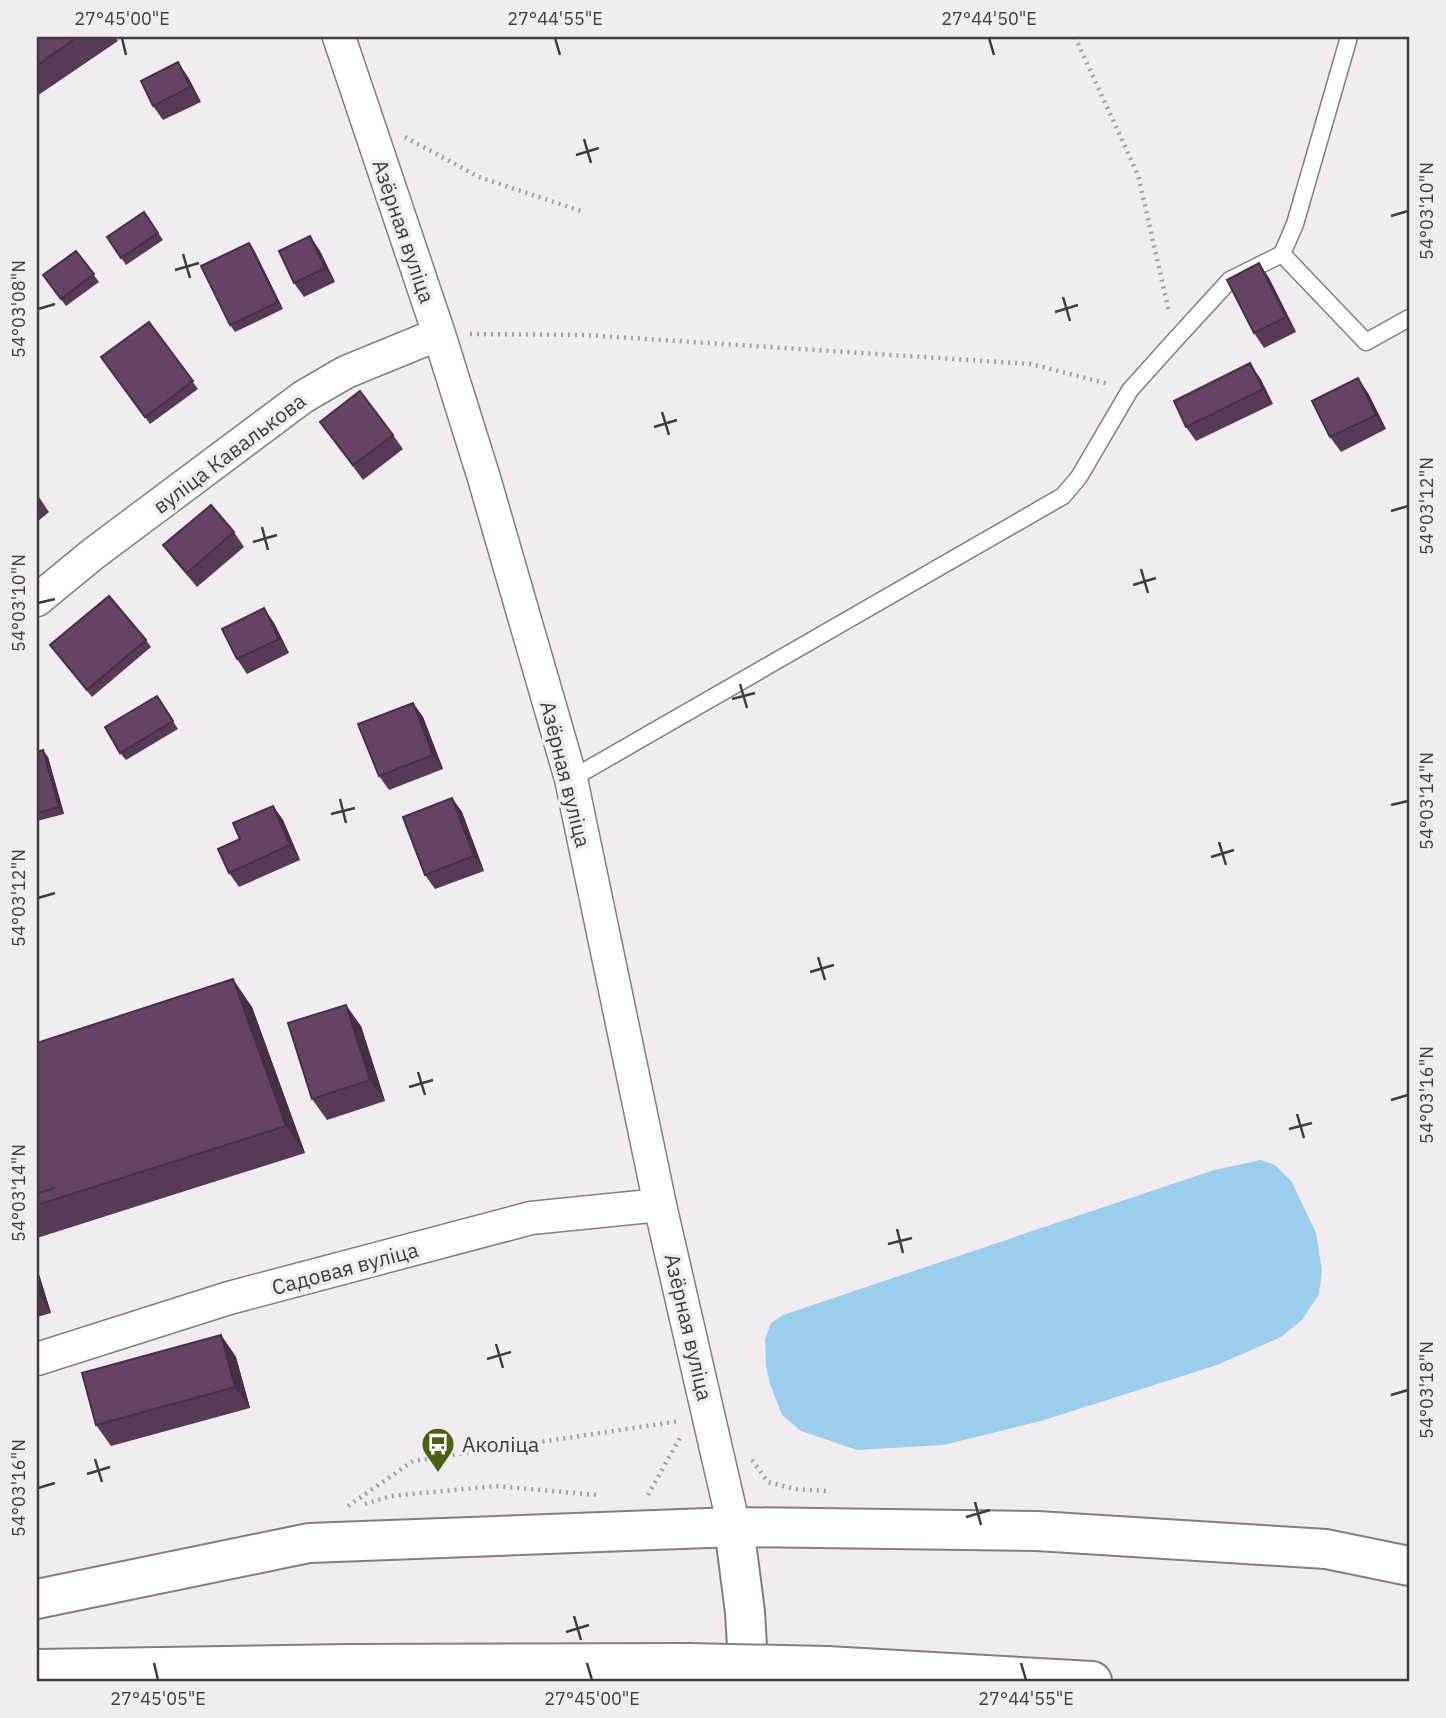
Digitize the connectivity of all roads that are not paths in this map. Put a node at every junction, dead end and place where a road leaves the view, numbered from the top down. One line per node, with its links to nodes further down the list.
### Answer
1 (339, 37): 5 (street, Азёрная вуліца)
2 (1349, 37): 3 (lane)
3 (1282, 254): 4 (lane); 7 (lane)
4 (1409, 318)
5 (439, 334): 6 (street, вуліца Кавалькова); 7 (street, Азёрная вуліца)
6 (37, 600)
7 (570, 779): 8 (street, Азёрная вуліца)
8 (660, 1205): 9 (street, Садовая вуліца); 10 (street, Азёрная вуліца)
9 (37, 1359)
10 (734, 1527): 11 (main road); 12 (main road); 14 (main road)
11 (1409, 1566)
12 (37, 1600)
13 (37, 1669): 15 (main road, bridge)
14 (749, 1681)
15 (1092, 1681)

